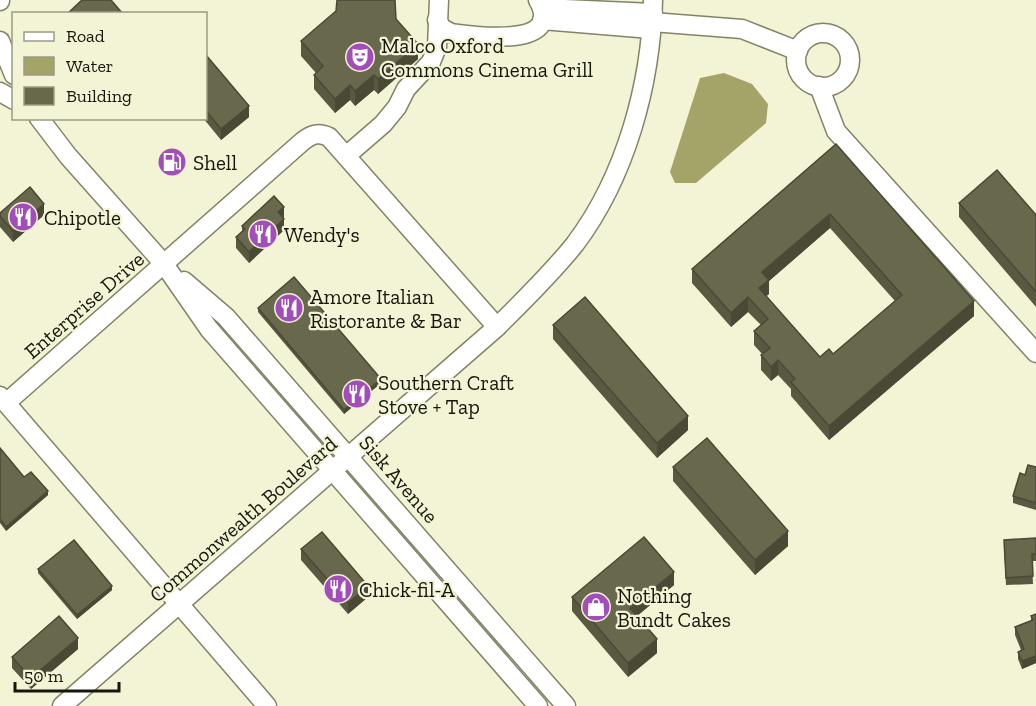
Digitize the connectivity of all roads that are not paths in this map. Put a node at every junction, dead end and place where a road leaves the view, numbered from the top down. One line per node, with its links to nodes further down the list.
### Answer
1 (439, 0): 4 (street)
2 (541, 9): 3 (street); 4 (street)
3 (652, 16): 6 (street); 12 (street, Commonwealth Boulevard)
4 (437, 20): 10 (street)
5 (0, 41): 7 (street)
6 (798, 51): 8 (street); 8 (street)
7 (12, 70)
8 (819, 86): 13 (street)
9 (41, 120): 11 (street, Sisk Avenue)
10 (346, 156): 11 (street, Enterprise Drive); 12 (street, Enterprise Drive)
11 (164, 264): 14 (street, Enterprise Drive); 15 (street, Sisk Avenue); 16 (street, Sisk Avenue)
12 (497, 327): 15 (street, Commonwealth Boulevard)
13 (1036, 353)
14 (3, 400): 17 (street)
15 (350, 456): 16 (street, Commonwealth Boulevard); 21 (street, Sisk Avenue)
16 (332, 471): 17 (street, Commonwealth Boulevard); 20 (street, Sisk Avenue)
17 (179, 604): 18 (street, Commonwealth Boulevard); 19 (street)
18 (62, 706)
19 (267, 706)
20 (538, 706)
21 (566, 706)

